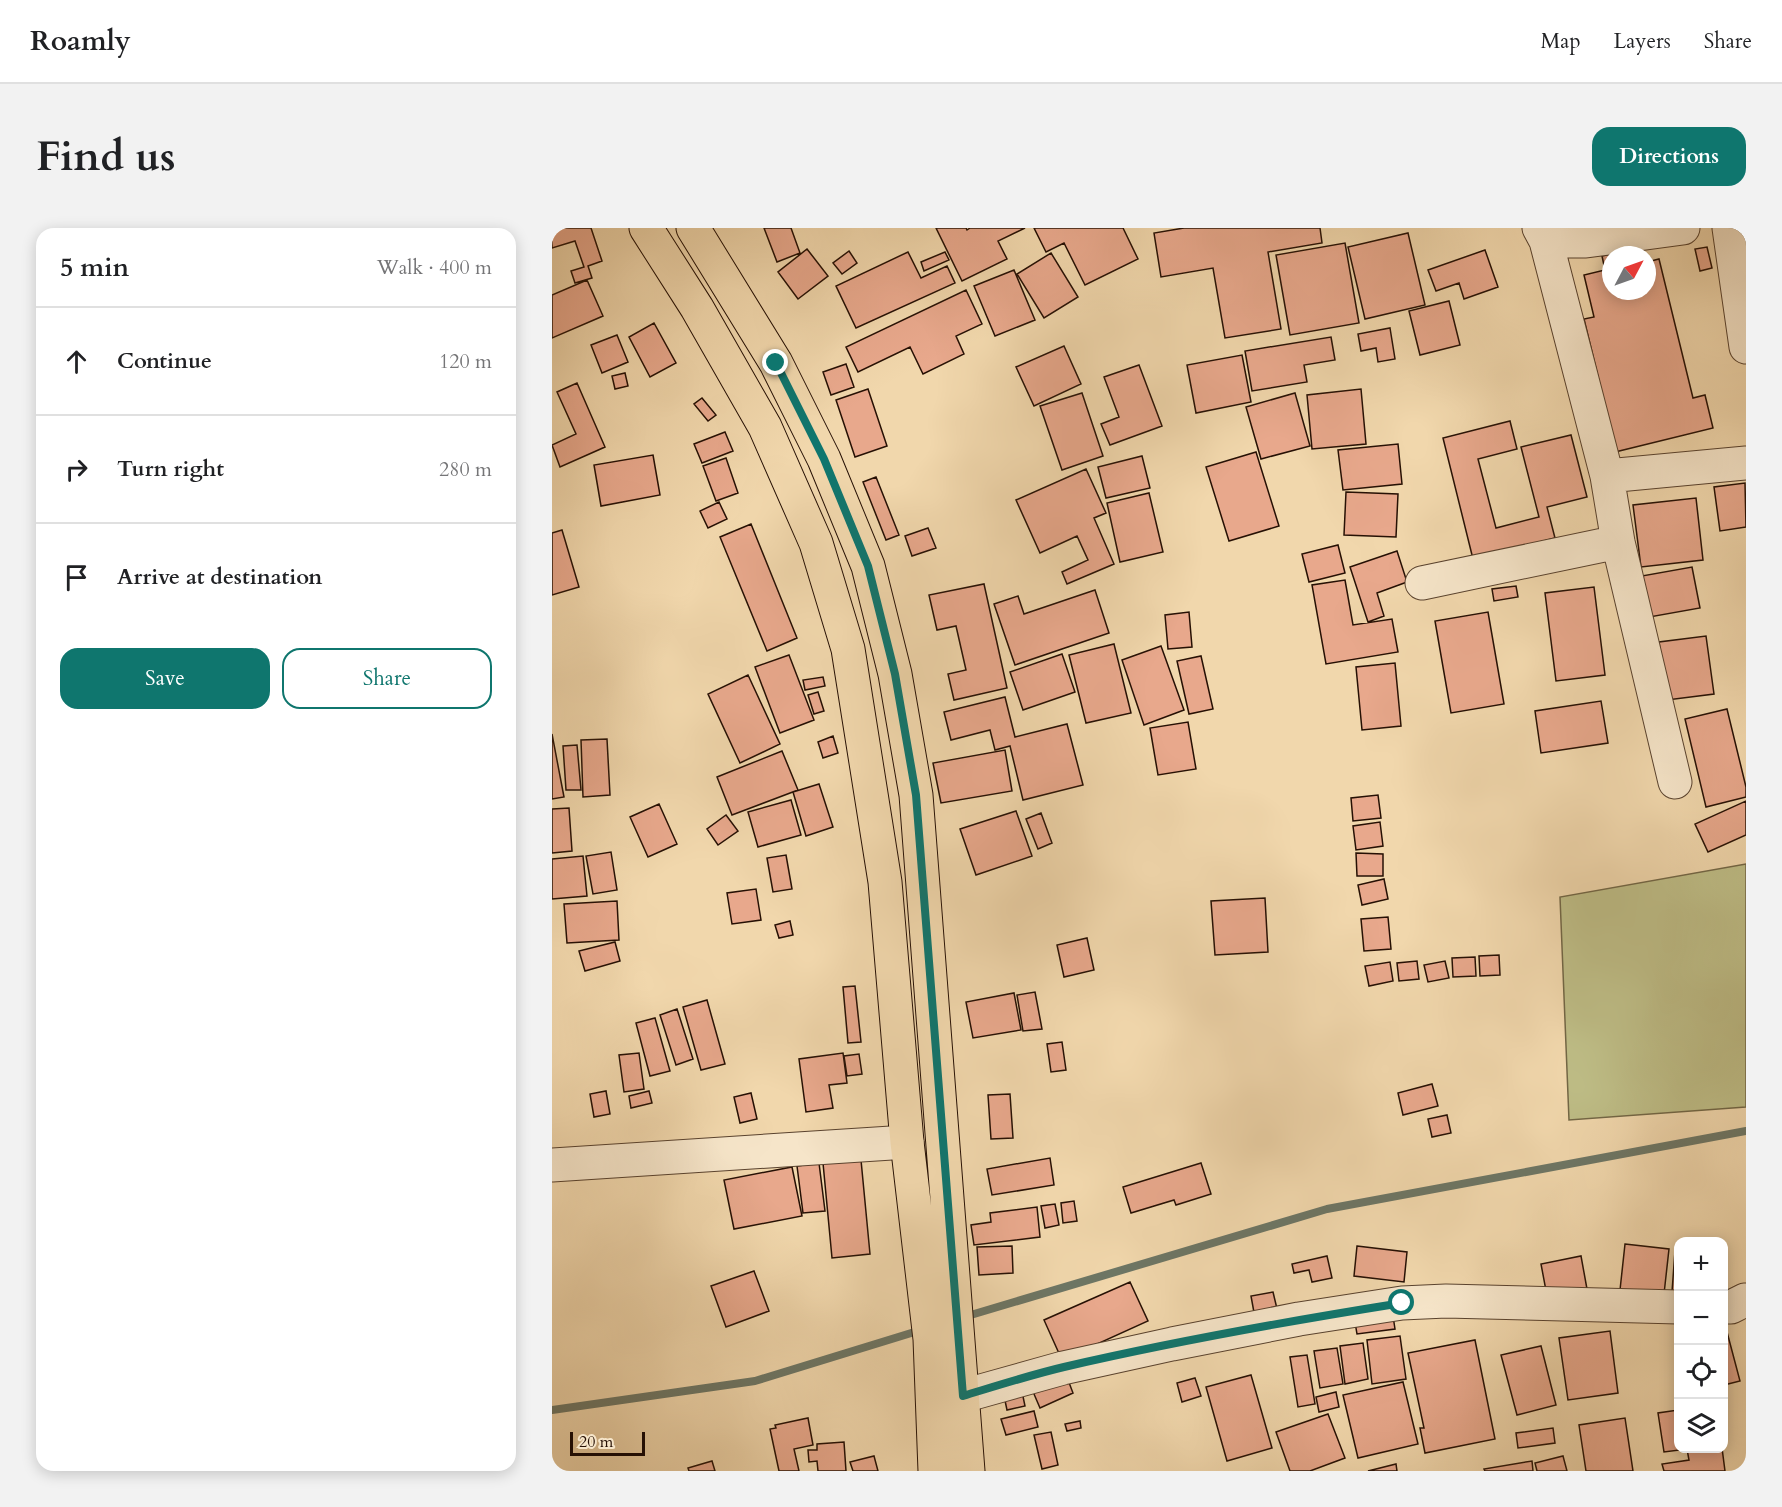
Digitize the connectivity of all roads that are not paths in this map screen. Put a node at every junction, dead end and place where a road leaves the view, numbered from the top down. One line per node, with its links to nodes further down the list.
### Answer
1 (646, 228): 12 (main road)
2 (693, 228): 14 (main road)
3 (1683, 228): 5 (street)
4 (1730, 228): 6 (street)
5 (1543, 235): 8 (street)
6 (1746, 347)
7 (1746, 463): 8 (street)
8 (1607, 476): 9 (street)
9 (1618, 542): 10 (street); 11 (street)
10 (1422, 583)
11 (1675, 782)
12 (907, 1142): 13 (street); 14 (main road)
13 (552, 1165)
14 (940, 1297): 18 (main road)
15 (1745, 1300): 17 (street)
16 (1674, 1307): 19 (street)
17 (1728, 1307)
18 (943, 1335): 19 (main road); 20 (main road)
19 (963, 1396): 21 (main road)
20 (935, 1471)
21 (968, 1471)

